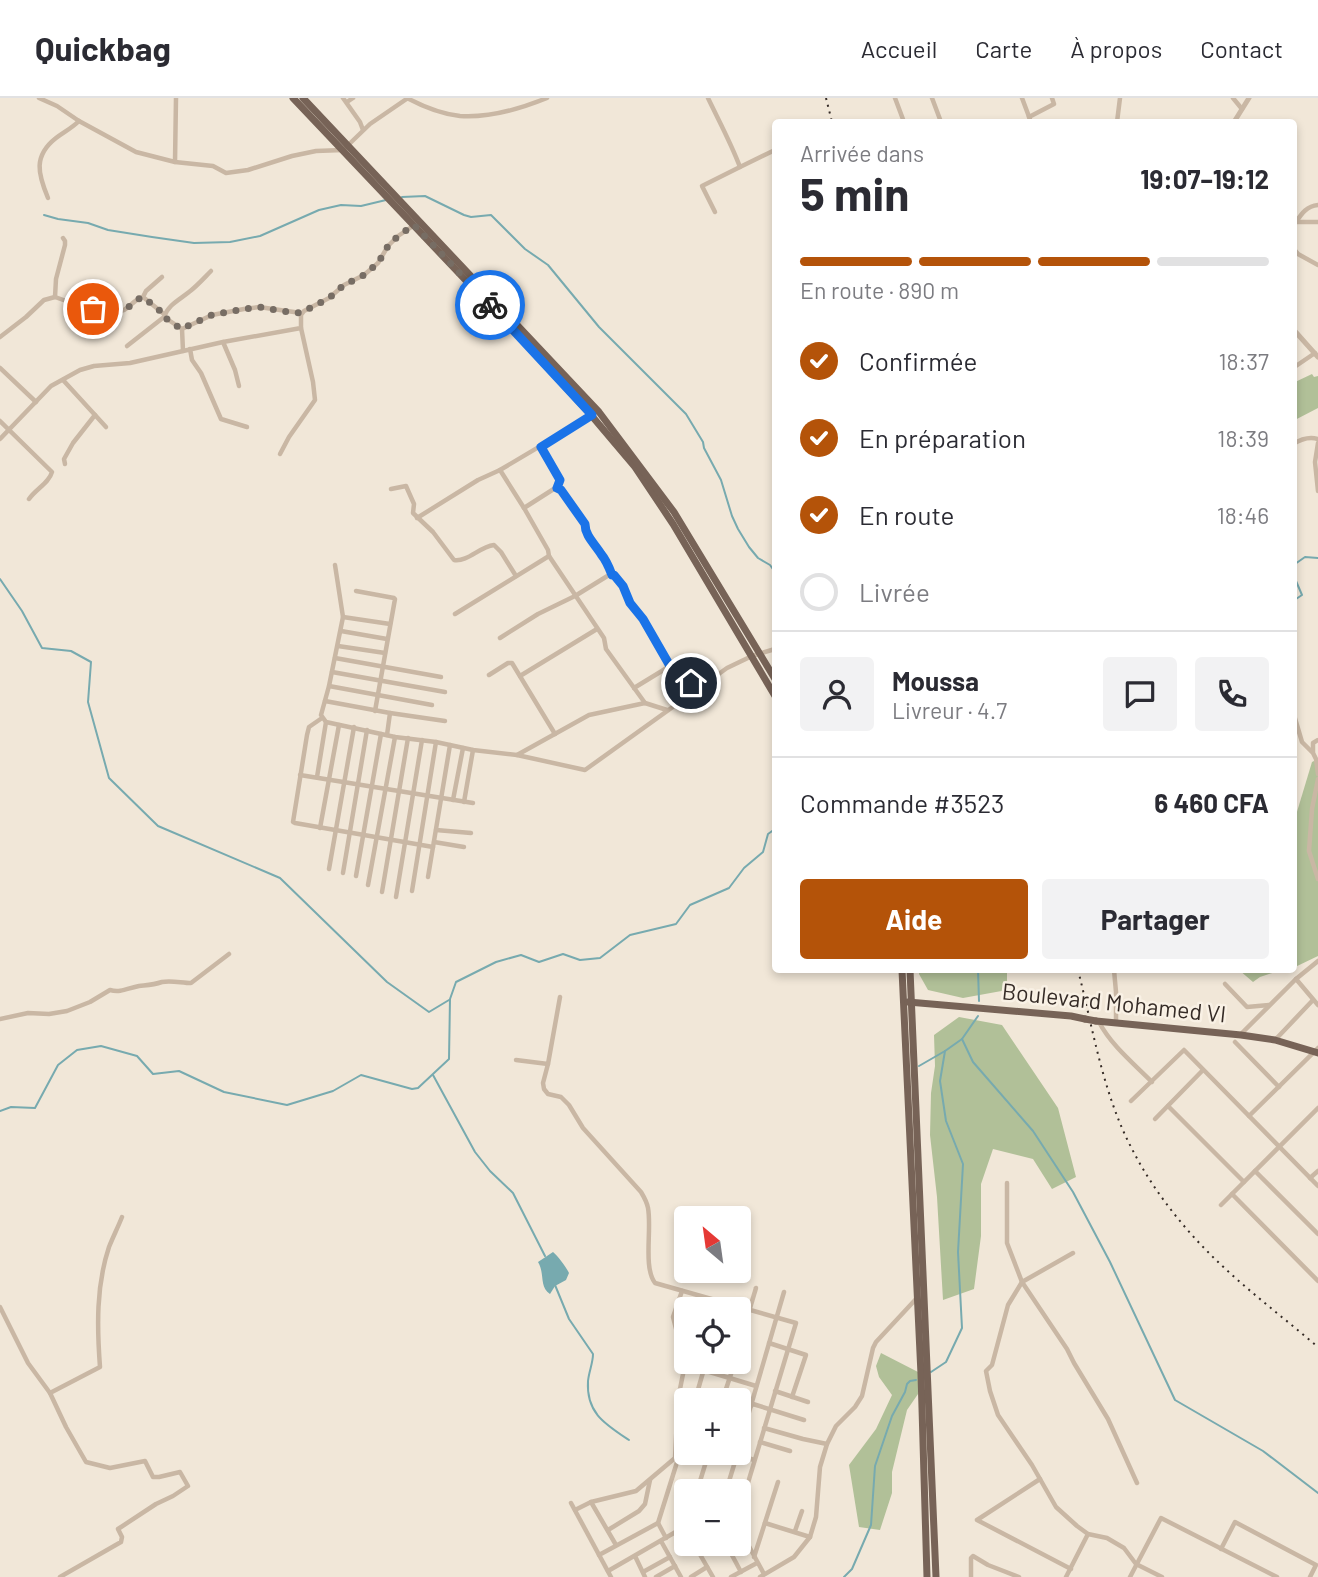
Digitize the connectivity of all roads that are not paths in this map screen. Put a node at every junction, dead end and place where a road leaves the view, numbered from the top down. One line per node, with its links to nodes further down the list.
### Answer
1 (39, 98): 24 (street)
2 (176, 98): 28 (street)
3 (293, 98): 26 (main road)
4 (303, 98): 26 (main road)
5 (353, 98): 16 (street)
6 (407, 98): 7 (street); 25 (street)
7 (547, 98)
8 (708, 98): 29 (street)
9 (895, 98): 18 (street)
10 (932, 98): 19 (street)
11 (1022, 98): 20 (street)
12 (1052, 98): 21 (street)
13 (1120, 98): 22 (street)
14 (1233, 98): 17 (street)
15 (1249, 98): 17 (street)
16 (345, 100): 25 (street)
17 (1242, 109): 23 (street)
18 (903, 119)
19 (940, 119)
20 (1030, 119)
21 (1031, 119)
22 (1117, 119)
23 (1236, 119)
24 (79, 121): 28 (street); 30 (street)
25 (363, 130): 26 (street)
26 (345, 148): 28 (street); 36 (main road); 95 (main road)
27 (772, 151): 29 (street)
28 (175, 162)
29 (740, 167): 32 (street)
30 (48, 198)
31 (1318, 205): 33 (street)
32 (715, 212)
33 (1297, 220)
34 (1318, 222): 35 (street)
35 (1297, 223)
36 (414, 225): 44 (street); 61 (main road)
37 (63, 238): 42 (street)
38 (1297, 253): 39 (street)
39 (1318, 265)
40 (211, 271): 45 (street)
41 (162, 277): 43 (street)
42 (55, 297): 43 (street); 49 (street)
43 (143, 297): 45 (street)
44 (301, 313): 46 (street); 47 (street)
45 (164, 316): 47 (street); 51 (street)
46 (302, 328): 50 (street); 70 (street)
47 (181, 329): 53 (street)
48 (1297, 334): 54 (street)
49 (1, 335)
50 (223, 342): 52 (street); 58 (street)
51 (127, 346)
52 (190, 349): 53 (street); 64 (street)
53 (183, 351): 57 (street)
54 (1316, 355): 55 (street)
55 (1297, 366)
56 (0, 368): 59 (street)
57 (63, 380): 59 (street); 60 (street)
58 (239, 386)
59 (36, 402): 65 (street)
60 (95, 415): 63 (street); 71 (street)
61 (592, 415): 69 (street); 95 (main road)
62 (0, 421): 65 (street)
63 (106, 427)
64 (247, 427)
65 (9, 430): 66 (street); 76 (street)
66 (0, 439)
67 (1318, 441): 68 (street); 75 (street)
68 (1297, 442)
69 (541, 447): 72 (street); 73 (street)
70 (280, 454)
71 (65, 464)
72 (500, 470): 77 (street); 78 (street)
73 (557, 488): 77 (street); 81 (street)
74 (391, 489): 78 (street)
75 (1318, 491)
76 (29, 499)
77 (524, 508): 79 (street)
78 (416, 518): 82 (street)
79 (549, 556): 82 (street); 84 (street)
80 (335, 565): 86 (street)
81 (612, 575): 84 (street); 98 (street)
82 (516, 576): 85 (street)
83 (356, 591): 87 (street)
84 (575, 596): 88 (street); 90 (street)
85 (455, 614)
86 (343, 617): 87 (street); 89 (street)
87 (390, 625): 91 (street)
88 (597, 629): 102 (street); 107 (street)
89 (341, 631): 91 (street); 92 (street)
90 (500, 638)
91 (387, 639): 94 (street)
92 (338, 646): 94 (street); 96 (street)
93 (772, 650): 95 (street)
94 (385, 653): 97 (street)
95 (756, 655): 101 (main road); 106 (street); 108 (main road)
96 (335, 658): 97 (street); 99 (street)
97 (382, 666): 103 (street); 104 (street)
98 (670, 666): 106 (street); 107 (street)
99 (332, 672): 104 (street); 105 (street)
100 (489, 675): 102 (street)
101 (772, 675)
102 (520, 676): 124 (street)
103 (441, 677)
104 (380, 681): 109 (street); 110 (street)
105 (329, 686): 110 (street); 111 (street)
106 (704, 686): 115 (street)
107 (634, 688): 112 (street)
108 (772, 690)
109 (445, 692)
110 (378, 695): 113 (street); 114 (street)
111 (325, 702): 114 (street); 117 (street)
112 (645, 704): 115 (street); 124 (street)
113 (432, 705)
114 (375, 710): 116 (street)
115 (668, 710): 134 (street)
116 (390, 713): 118 (street); 123 (street)
117 (324, 720): 119 (street); 135 (street); 136 (street)
118 (445, 721)
119 (339, 725): 121 (street); 138 (street)
120 (1297, 725): 133 (street)
121 (354, 727): 122 (street); 139 (street)
122 (367, 730): 123 (street); 140 (street)
123 (384, 734): 125 (street); 141 (street)
124 (555, 734): 134 (street)
125 (395, 737): 126 (street); 142 (street)
126 (408, 738): 127 (street); 143 (street)
127 (422, 740): 129 (street); 144 (street)
128 (1318, 740): 133 (street)
129 (436, 742): 130 (street); 145 (street)
130 (450, 745): 131 (street); 146 (street)
131 (463, 748): 132 (street); 147 (street)
132 (474, 750): 134 (street); 148 (street)
133 (1313, 753): 137 (street)
134 (517, 755)
135 (300, 775): 136 (street); 150 (street)
136 (317, 777): 138 (street)
137 (1318, 777): 166 (street)
138 (330, 779): 139 (street); 150 (street)
139 (344, 782): 140 (street); 151 (street)
140 (358, 784): 141 (street); 153 (street)
141 (372, 786): 142 (street); 155 (street)
142 (385, 788): 143 (street); 156 (street)
143 (400, 790): 144 (street); 157 (street)
144 (413, 792): 145 (street); 158 (street)
145 (427, 795): 146 (street); 159 (street)
146 (441, 798): 147 (street); 152 (street)
147 (453, 800): 148 (street)
148 (464, 802): 149 (street)
149 (473, 803)
150 (320, 828): 151 (street)
151 (335, 830): 153 (street); 162 (street)
152 (436, 830): 154 (street); 160 (street)
153 (349, 833): 155 (street); 163 (street)
154 (471, 834)
155 (364, 835): 156 (street); 164 (street)
156 (377, 837): 157 (street); 167 (street)
157 (391, 840): 158 (street); 169 (street)
158 (405, 842): 159 (street); 170 (street)
159 (419, 844): 160 (street); 168 (street)
160 (434, 845): 161 (street); 165 (street)
161 (464, 847)
162 (329, 869)
163 (343, 873)
164 (356, 876)
165 (428, 877)
166 (1318, 879)
167 (368, 885)
168 (412, 891)
169 (382, 892)
170 (396, 897)
171 (229, 954): 182 (street)
172 (1318, 961): 176 (street)
173 (903, 973): 179 (main road)
174 (910, 973): 179 (main road)
175 (1114, 973): 184 (street)
176 (1296, 979): 180 (street); 181 (street)
177 (1225, 984): 181 (street)
178 (560, 997): 189 (street)
179 (908, 1002): 183 (main road, Boulevard Mohamed VI, bridge); 216 (main road); 287 (main road)
180 (1316, 1002): 186 (street)
181 (1270, 1005): 185 (street)
182 (0, 1019)
183 (1097, 1021): 184 (main road, Boulevard Mohamed VI); 191 (street)
184 (1115, 1021): 185 (main road, Boulevard Mohamed VI)
185 (1238, 1038): 186 (main road, Boulevard Mohamed VI); 192 (street)
186 (1275, 1040): 187 (main road, Boulevard Mohamed VI)
187 (1317, 1051): 192 (street)
188 (516, 1060): 189 (street)
189 (548, 1064): 213 (street)
190 (1203, 1070): 191 (street); 194 (street); 196 (street)
191 (1152, 1082): 193 (street)
192 (1279, 1087): 196 (street)
193 (1131, 1101)
194 (1168, 1106): 197 (street); 202 (street)
195 (1318, 1108): 198 (street)
196 (1249, 1116): 198 (street)
197 (1155, 1119)
198 (1280, 1146): 199 (street); 201 (street)
199 (1255, 1171): 202 (street); 208 (street)
200 (1318, 1171): 201 (street)
201 (1310, 1178): 204 (street)
202 (1244, 1182): 205 (street)
203 (1007, 1183): 211 (street)
204 (1318, 1186)
205 (1233, 1194): 206 (street); 210 (street)
206 (1221, 1205)
207 (122, 1217): 230 (street)
208 (1318, 1234)
209 (1073, 1253): 211 (street)
210 (1318, 1281)
211 (1022, 1282): 247 (street); 249 (street)
212 (756, 1288): 217 (street)
213 (682, 1290): 215 (street); 227 (street)
214 (784, 1292): 220 (street)
215 (700, 1297)
216 (917, 1299): 239 (street); 286 (main road)
217 (751, 1304)
218 (0, 1307): 230 (street)
219 (751, 1311): 220 (street)
220 (776, 1318): 221 (street); 222 (street)
221 (769, 1343): 222 (street); 226 (street)
222 (788, 1348): 229 (street); 231 (street)
223 (716, 1374): 225 (street)
224 (731, 1374): 225 (street)
225 (730, 1378): 226 (street); 228 (street)
226 (756, 1386): 233 (street)
227 (680, 1388)
228 (726, 1388)
229 (775, 1391): 231 (street); 235 (street)
230 (50, 1393): 279 (street)
231 (792, 1397): 232 (street)
232 (808, 1402)
233 (751, 1404)
234 (751, 1406): 235 (street)
235 (770, 1409): 236 (street); 237 (street)
236 (804, 1420)
237 (764, 1428): 238 (street); 239 (street)
238 (760, 1442): 240 (street); 243 (street)
239 (827, 1444): 260 (street)
240 (790, 1451)
241 (751, 1458): 243 (street)
242 (674, 1460): 245 (street)
243 (754, 1460): 246 (street)
244 (674, 1465): 254 (street)
245 (650, 1479): 250 (street); 256 (street)
246 (749, 1479)
247 (1040, 1479): 259 (street); 274 (street)
248 (778, 1482): 255 (street)
249 (1137, 1483)
250 (591, 1502): 252 (street); 256 (street)
251 (571, 1503): 252 (street)
252 (575, 1510): 265 (street)
253 (802, 1511): 257 (street)
254 (658, 1523): 261 (street); 262 (street)
255 (765, 1523): 257 (street); 270 (street)
256 (608, 1530): 262 (street)
257 (795, 1531): 260 (street)
258 (674, 1534): 261 (street)
259 (1088, 1534): 271 (street); 274 (street)
260 (810, 1537): 278 (street)
261 (664, 1540): 266 (street); 269 (street)
262 (616, 1545): 265 (street)
263 (1221, 1549): 271 (street); 293 (street); 294 (street)
264 (751, 1551): 270 (street)
265 (599, 1555): 275 (street)
266 (635, 1556): 275 (street); 277 (street)
267 (701, 1556): 273 (street)
268 (732, 1556): 276 (street)
269 (670, 1557): 272 (street); 277 (street)
270 (756, 1560): 276 (street); 278 (street)
271 (1136, 1564): 291 (street); 292 (street)
272 (675, 1566): 281 (street); 282 (street)
273 (707, 1567): 283 (street); 284 (street)
274 (1071, 1569): 290 (street)
275 (608, 1571): 280 (street)
276 (741, 1572): 285 (street)
277 (644, 1574)
278 (762, 1576)
279 (60, 1577)
280 (611, 1577)
281 (656, 1577)
282 (681, 1577)
283 (691, 1577)
284 (713, 1577)
285 (731, 1577)
286 (927, 1577)
287 (936, 1577)
288 (971, 1577): 289 (street)
289 (1019, 1577)
290 (1066, 1577)
291 (1130, 1577)
292 (1162, 1577)
293 (1277, 1577)
294 (1310, 1577)

